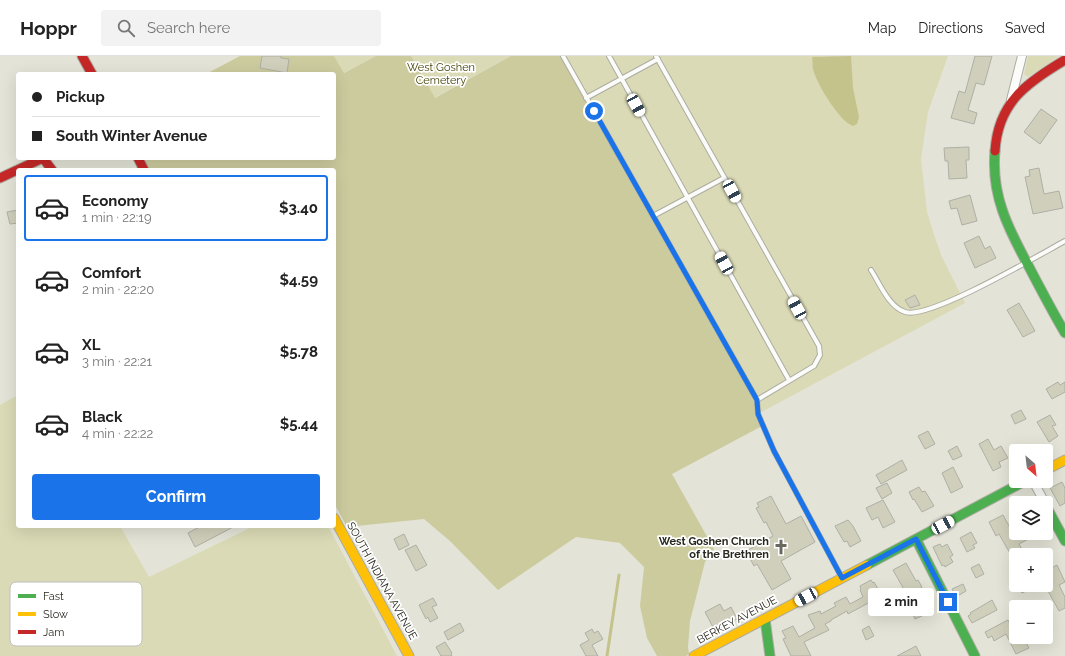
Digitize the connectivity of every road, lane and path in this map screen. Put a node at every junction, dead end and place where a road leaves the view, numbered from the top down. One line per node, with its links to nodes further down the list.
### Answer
1 (82, 56): 7 (street)
2 (562, 56): 9 (lane)
3 (609, 56): 8 (lane)
4 (1022, 56): 10 (street)
5 (657, 58): 8 (lane); 15 (lane)
6 (1065, 60): 10 (street)
7 (91, 72)
8 (622, 79): 9 (lane); 16 (lane)
9 (586, 98): 17 (lane)
10 (1011, 103): 19 (street)
11 (39, 160): 12 (street)
12 (22, 168)
13 (16, 171): 14 (street)
14 (0, 178)
15 (724, 178): 16 (lane); 22 (lane)
16 (688, 197): 17 (lane); 22 (lane)
17 (653, 216): 23 (lane)
18 (1065, 241): 19 (lane)
19 (1026, 262): 20 (lane); 21 (street)
20 (871, 270)
21 (1065, 333)
22 (790, 380): 23 (lane)
23 (757, 400): 31 (lane)
24 (1065, 460): 25 (street)
25 (1053, 466)
26 (1012, 488): 29 (street, BERKEY AVENUE)
27 (1053, 519): 30 (street)
28 (336, 522): 33 (street, SOUTH INDIANA AVENUE)
29 (916, 539): 31 (street, BERKEY AVENUE); 36 (street)
30 (1065, 541)
31 (842, 578): 32 (street, BERKEY AVENUE)
32 (765, 619): 34 (street, BERKEY AVENUE); 35 (street)
33 (409, 656)
34 (694, 656)
35 (770, 656)
36 (975, 656)

